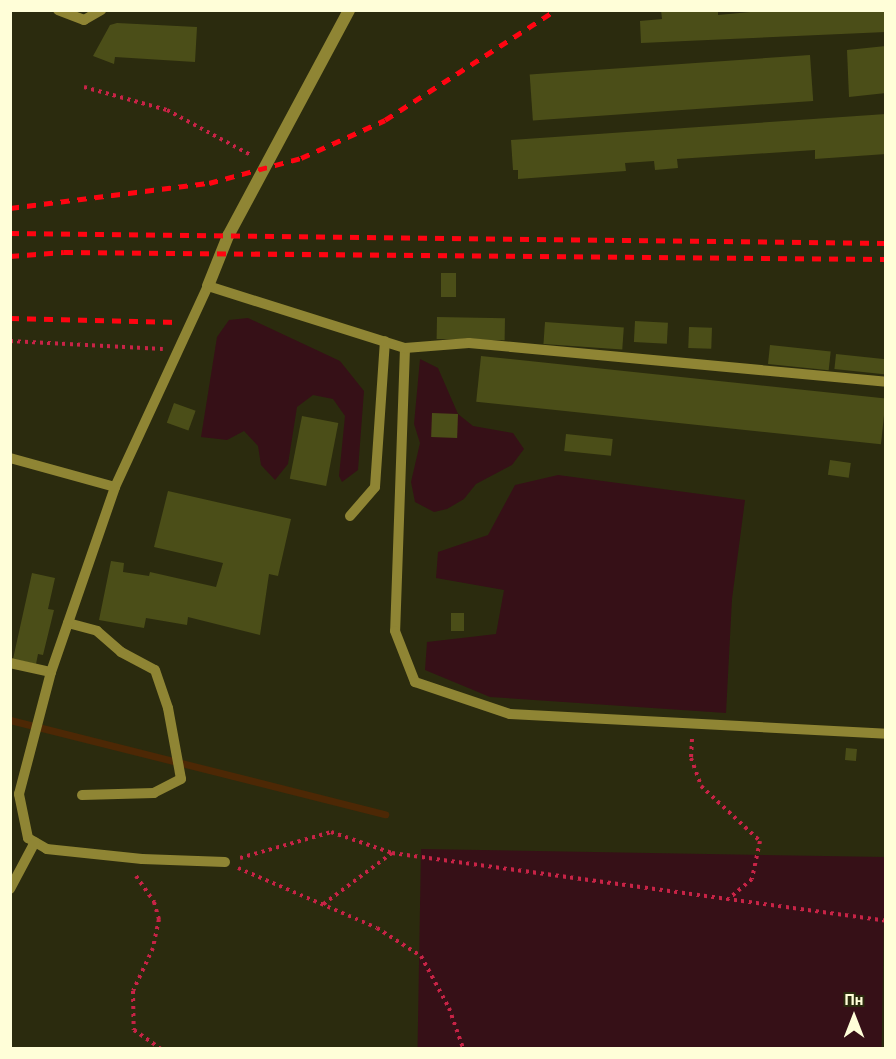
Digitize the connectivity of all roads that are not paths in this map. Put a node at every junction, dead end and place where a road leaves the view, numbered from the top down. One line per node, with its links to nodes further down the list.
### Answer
1 (58, 10): 2 (lane)
2 (101, 10)
3 (349, 10): 4 (street)
4 (208, 286): 5 (lane); 9 (lane)
5 (385, 341): 6 (lane); 10 (lane)
6 (405, 348): 7 (lane); 14 (lane)
7 (885, 382)
8 (10, 458): 9 (lane)
9 (115, 487): 11 (lane)
10 (350, 516)
11 (68, 623): 13 (lane); 15 (lane)
12 (10, 663): 13 (lane)
13 (51, 672): 16 (lane)
14 (885, 734)
15 (82, 795)
16 (35, 842): 17 (lane); 18 (lane)
17 (225, 862)
18 (10, 889)

